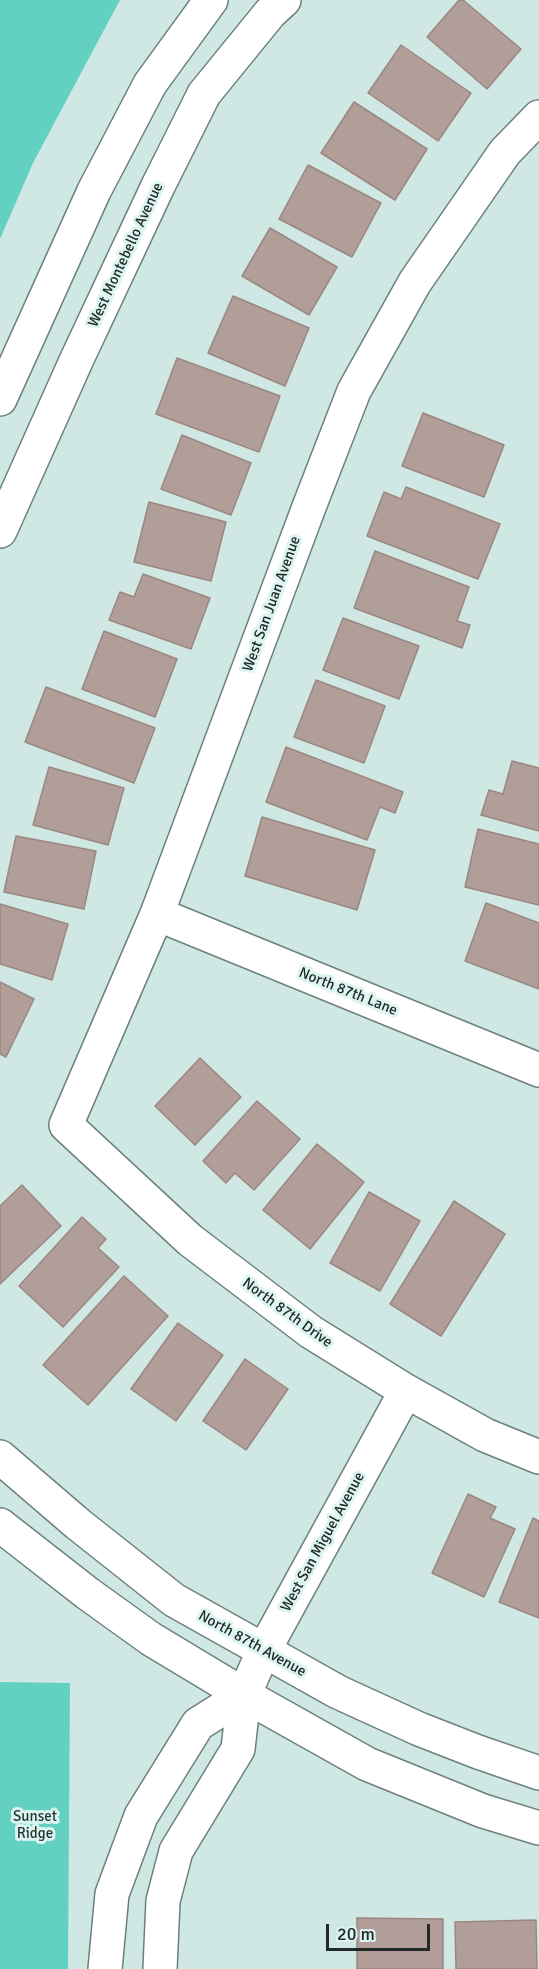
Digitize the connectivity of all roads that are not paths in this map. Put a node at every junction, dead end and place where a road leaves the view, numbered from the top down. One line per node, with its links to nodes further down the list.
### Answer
1 (211, 0): 4 (street)
2 (284, 0): 5 (street, West Montebello Avenue)
3 (539, 117): 6 (street, West San Juan Avenue)
4 (0, 399)
5 (0, 531)
6 (157, 914): 7 (street, North 87th Lane); 8 (street, West San Juan Avenue)
7 (539, 1070)
8 (66, 1125): 9 (street, North 87th Drive)
9 (406, 1391): 11 (street, North 87th Drive); 13 (street, West San Miguel Avenue)
10 (0, 1457): 13 (street, North 87th Avenue)
11 (539, 1457)
12 (0, 1525): 14 (street)
13 (264, 1652): 14 (street, West San Miguel Avenue); 15 (street, North 87th Avenue)
14 (244, 1695): 16 (street); 17 (street); 18 (street, West San Miguel Avenue)
15 (539, 1773)
16 (539, 1828)
17 (109, 1924): 18 (street); 19 (street)
18 (162, 1928): 20 (street, West San Miguel Avenue)
19 (105, 1969)
20 (160, 1969)

